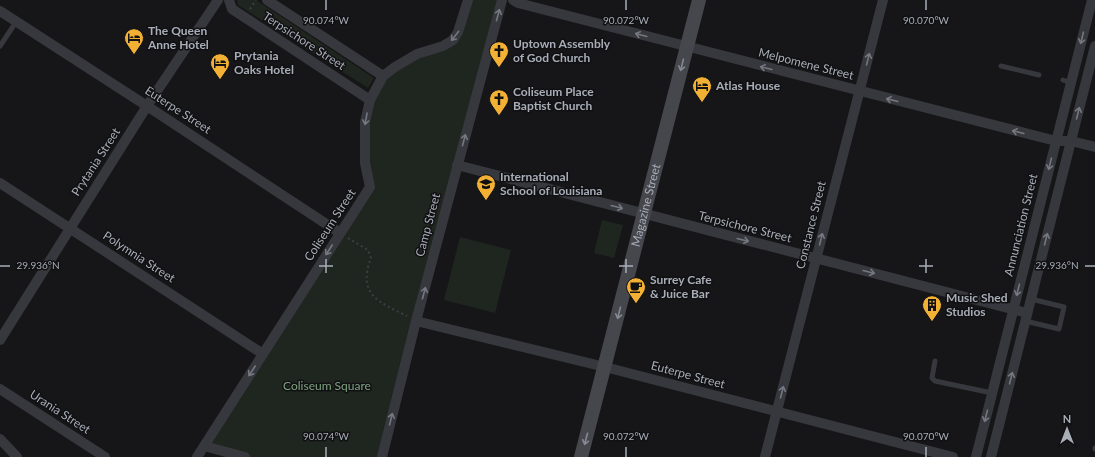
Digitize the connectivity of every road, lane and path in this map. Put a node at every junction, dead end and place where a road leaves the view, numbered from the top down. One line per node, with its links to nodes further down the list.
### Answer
1 (218, 0): 20 (street, Prytania Street)
2 (229, 0): 19 (street, Terpsichore Street)
3 (267, 0): 17 (street, Terpsichore Street)
4 (468, 0): 17 (street, Coliseum Street, one-way to 17)
5 (502, 0): 24 (street, Camp Street, one-way to 5)
6 (513, 0): 14 (street, Melpomene Street, one-way to 6)
7 (699, 0): 14 (street, Magazine Street)
8 (883, 0): 18 (street, Constance Street, one-way to 8)
9 (1092, 0): 21 (street, Annunciation Street, one-way to 21)
10 (0, 11): 11 (street, Euterpe Street)
11 (16, 22): 12 (lane); 20 (street, Euterpe Street)
12 (0, 46)
13 (1095, 46): 22 (street, one-way to 13)
14 (686, 47): 18 (street, Melpomene Street, one-way to 14); 26 (street, Magazine Street, one-way to 26)
15 (1001, 66): 16 (lane)
16 (1039, 75)
17 (383, 76): 19 (street, Coliseum Street)
18 (859, 91): 21 (street, Melpomene Street, one-way to 18); 29 (street, Constance Street, one-way to 18)
19 (370, 100): 28 (street, Coliseum Street, one-way to 28)
20 (147, 106): 27 (street, Prytania Street); 28 (street, Euterpe Street)
21 (1056, 141): 22 (street, Melpomene Street); 31 (street, Annunciation Street, one-way to 31)
22 (1071, 141): 23 (street, Melpomene Street); 30 (street, one-way to 22)
23 (1095, 147)
24 (457, 166): 26 (street, Terpsichore Street, one-way to 26); 33 (street, Camp Street, one-way to 24)
25 (0, 183): 27 (street, Polymnia Street)
26 (644, 214): 29 (street, Terpsichore Street, one-way to 29); 37 (street, Magazine Street, one-way to 37)
27 (70, 228): 34 (street, Prytania Street); 35 (street, Polymnia Street)
28 (340, 233): 33 (path); 35 (street, Coliseum Street, one-way to 35)
29 (816, 258): 31 (street, Terpsichore Street, one-way to 31); 40 (street, Constance Street, one-way to 29)
30 (1031, 299): 32 (street); 32 (lane)
31 (1013, 309): 32 (street, Terpsichore Street); 39 (street, Annunciation Street)
32 (1026, 317): 52 (street, one-way to 32)
33 (416, 321): 37 (street, Euterpe Street); 47 (street, Camp Street, one-way to 33)
34 (0, 340)
35 (263, 354): 42 (street, Coliseum Street, one-way to 42)
36 (935, 362): 39 (lane)
37 (605, 367): 40 (street, Euterpe Street); 48 (street, Magazine Street, one-way to 48)
38 (0, 389): 43 (street, Urania Street)
39 (992, 393): 51 (street, Annunciation Street, one-way to 51)
40 (777, 411): 49 (street, Constance Street); 50 (street, Euterpe Street)
41 (0, 439): 44 (street)
42 (204, 446): 45 (street, Coliseum Street); 46 (street)
43 (101, 456)
44 (17, 457)
45 (197, 457)
46 (246, 457)
47 (382, 457)
48 (581, 457)
49 (765, 457)
50 (953, 457)
51 (976, 457)
52 (991, 457)

